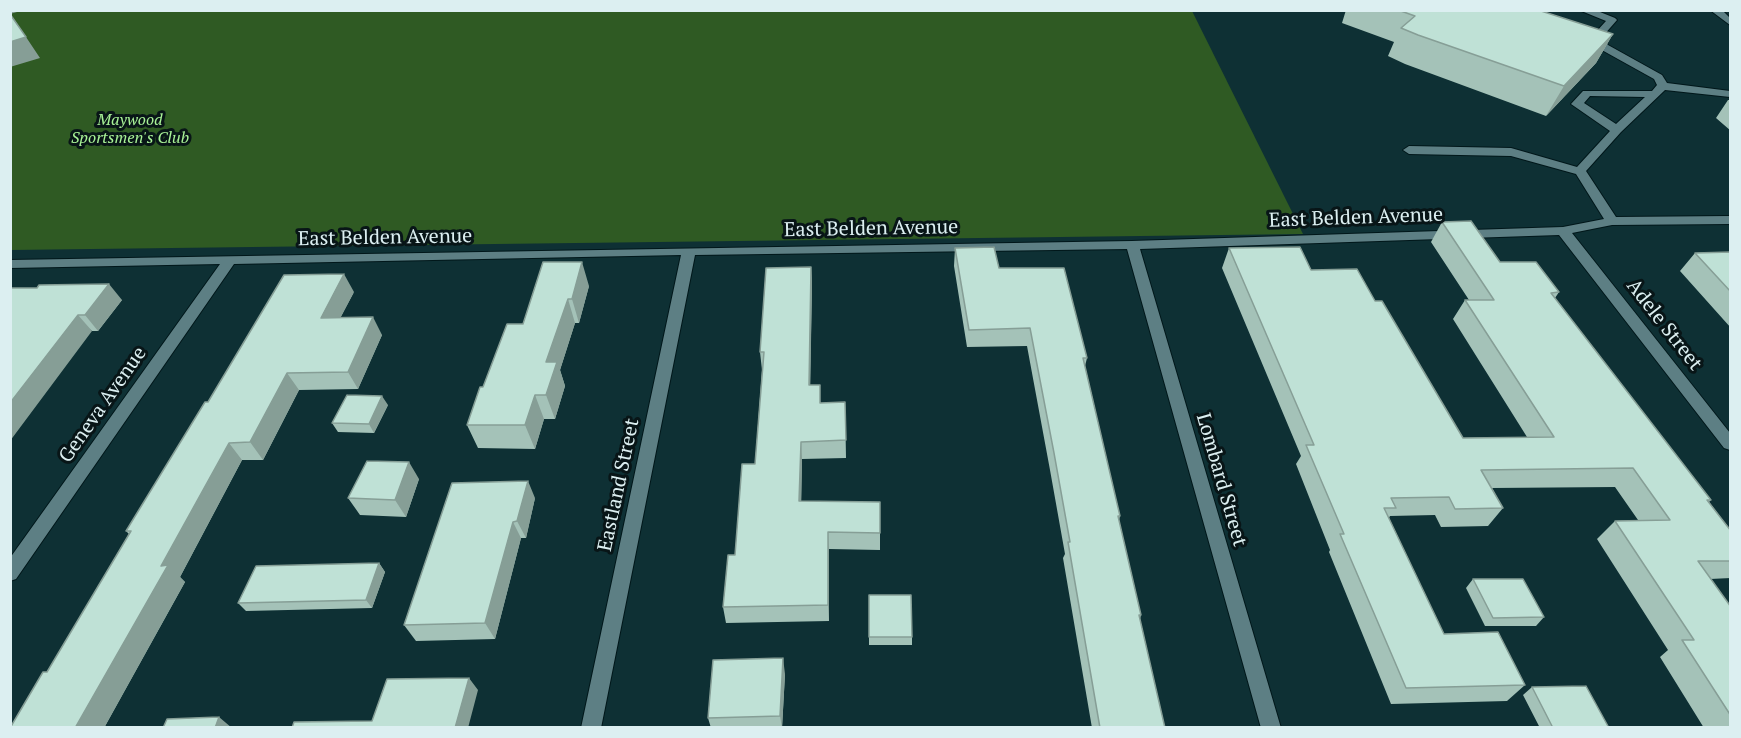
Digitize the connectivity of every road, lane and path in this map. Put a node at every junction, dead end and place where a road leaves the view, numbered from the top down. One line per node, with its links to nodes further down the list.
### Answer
1 (1584, 10): 5 (street)
2 (1715, 10): 3 (street)
3 (1731, 22)
4 (1576, 28): 5 (street)
5 (1598, 36): 6 (street)
6 (1663, 86): 7 (street); 8 (street)
7 (1654, 94): 9 (street); 9 (street)
8 (1731, 94)
9 (1617, 130): 11 (street)
10 (1408, 150): 11 (street)
11 (1580, 171): 13 (street)
12 (1731, 220): 13 (street, East Belden Avenue)
13 (1612, 221): 14 (street, East Belden Avenue)
14 (1563, 231): 15 (street, East Belden Avenue); 19 (street, Adele Street)
15 (1131, 245): 16 (street, East Belden Avenue); 22 (street, Lombard Street)
16 (689, 250): 17 (street, East Belden Avenue); 21 (street, Eastland Street)
17 (230, 260): 18 (street, East Belden Avenue); 20 (street, Geneva Avenue)
18 (10, 264)
19 (1731, 444)
20 (10, 573)
21 (591, 728)
22 (1271, 728)

